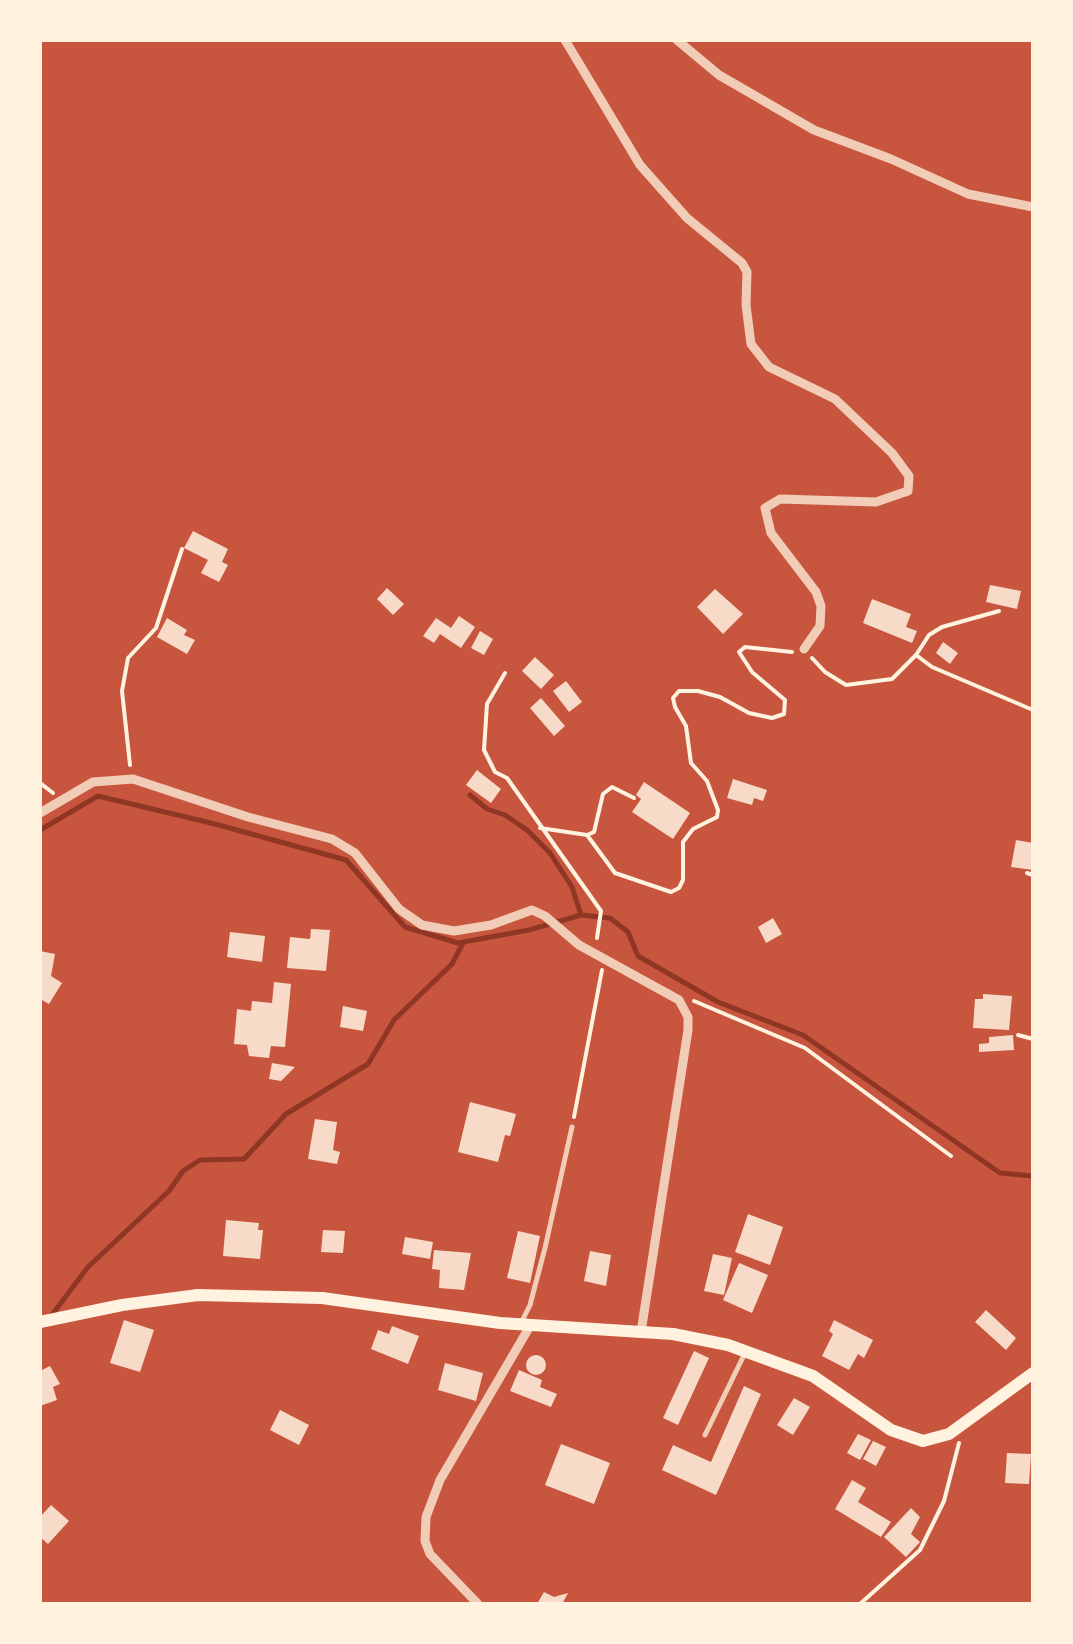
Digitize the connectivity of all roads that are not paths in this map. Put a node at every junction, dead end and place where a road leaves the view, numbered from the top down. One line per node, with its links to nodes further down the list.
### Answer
1 (565, 40): 4 (street)
2 (678, 40): 3 (street)
3 (1033, 207)
4 (804, 649)
5 (40, 813): 9 (street)
6 (572, 1127): 8 (lane)
7 (41, 1322): 8 (main road)
8 (525, 1326): 9 (main road); 13 (street)
9 (641, 1332): 10 (main road)
10 (746, 1350): 11 (main road); 12 (lane)
11 (1033, 1373)
12 (705, 1435)
13 (478, 1604)

